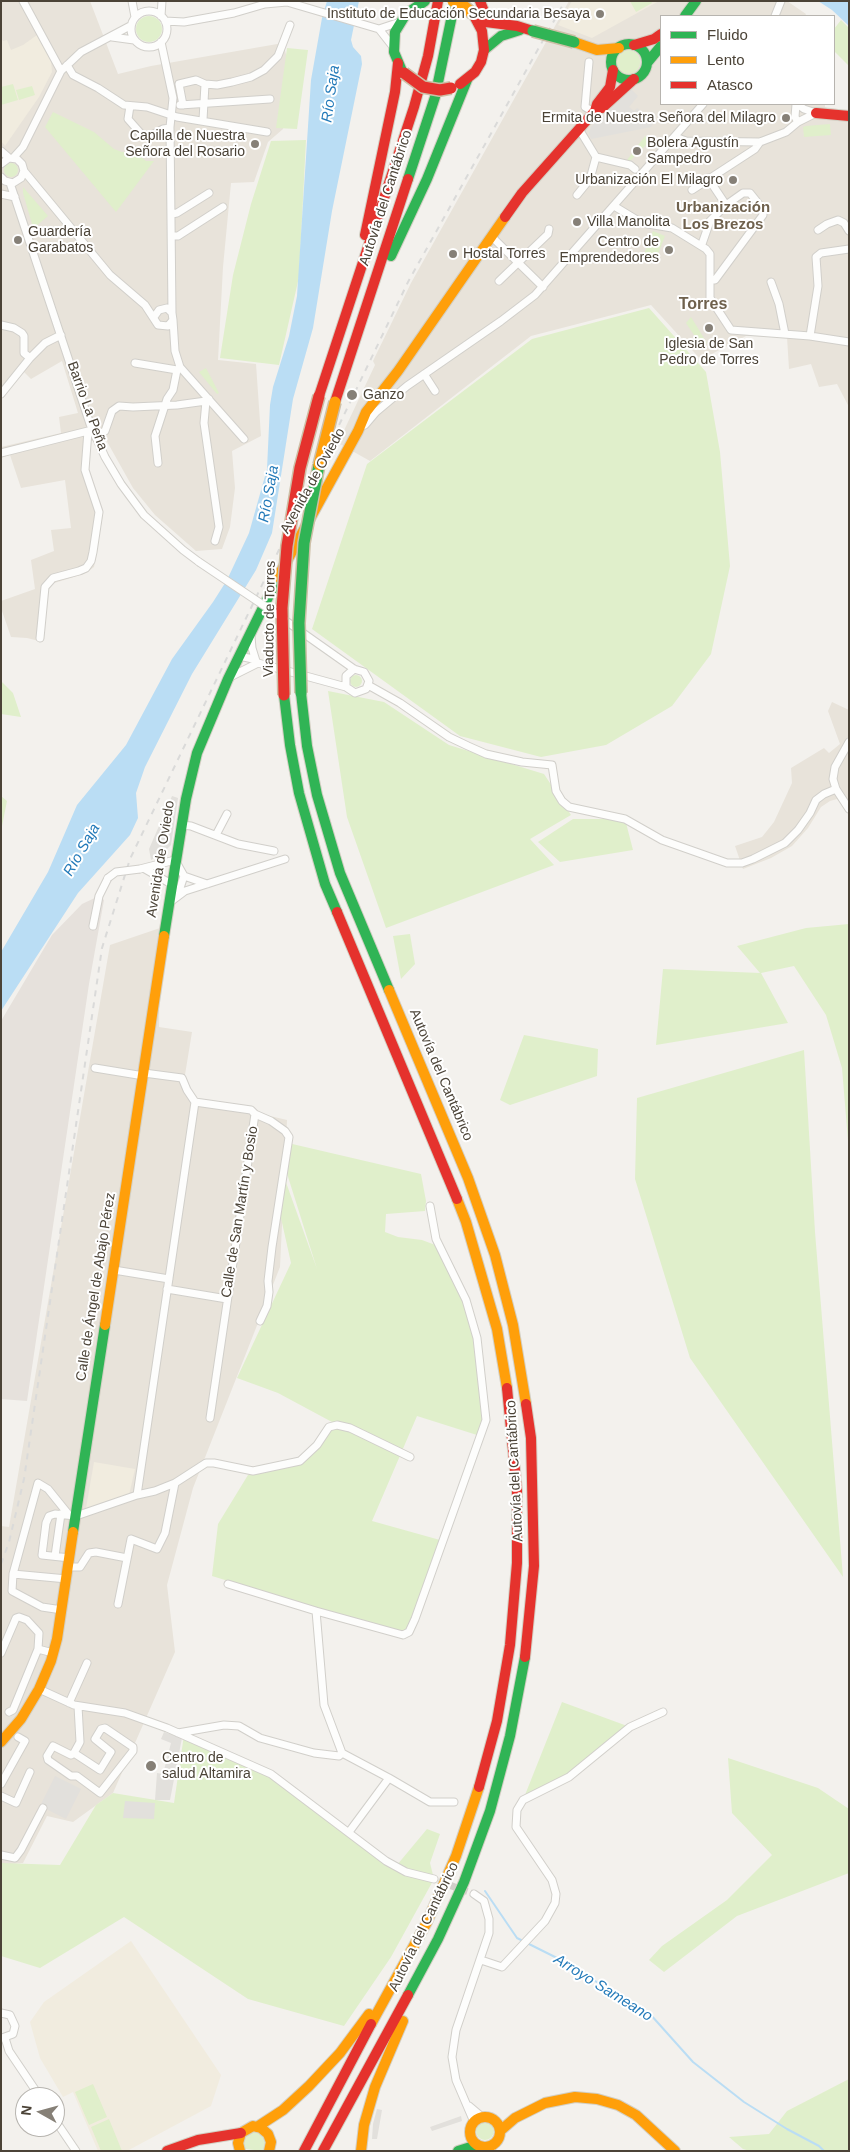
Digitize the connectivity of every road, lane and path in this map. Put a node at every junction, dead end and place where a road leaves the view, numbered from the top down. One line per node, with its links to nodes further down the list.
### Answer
1 (23, 1): 37 (street)
2 (134, 1): 11 (street); 15 (street)
3 (161, 1): 11 (street); 16 (street)
4 (438, 1): 115 (main road, Autovía del Cantábrico)
5 (454, 1): 17 (main road, bridge); 117 (main road, Autovía del Cantábrico)
6 (478, 1): 17 (main road); 21 (main road)
7 (688, 1): 12 (main road)
8 (696, 1): 13 (main road)
9 (781, 1): 14 (street)
10 (416, 4): 19 (main road)
11 (148, 11): 15 (street); 16 (street)
12 (679, 15)
13 (686, 15)
14 (775, 15)
15 (135, 17): 22 (street)
16 (163, 18): 18 (street); 24 (street)
17 (476, 18): 21 (main road); 35 (main road)
18 (184, 22): 23 (street); 24 (street)
19 (400, 22): 23 (street); 33 (main road)
20 (290, 25): 47 (street)
21 (507, 25): 25 (main road)
22 (130, 26): 27 (street); 28 (street)
23 (379, 29): 33 (street)
24 (167, 30): 29 (street)
25 (533, 31): 35 (main road); 36 (main road, bridge)
26 (660, 35): 30 (main road)
27 (112, 37): 28 (street); 39 (street)
28 (134, 40): 31 (street)
29 (161, 42): 31 (street); 40 (street)
30 (634, 45): 34 (main road); 41 (main road)
31 (153, 47): 40 (street)
32 (660, 47): 41 (main road)
33 (394, 48): 42 (main road)
34 (619, 48): 36 (main road); 43 (main road)
35 (484, 50): 46 (main road)
36 (597, 50): 43 (main road)
37 (55, 59): 39 (street); 44 (street)
38 (589, 62): 57 (street)
39 (69, 63): 44 (street); 55 (street)
40 (165, 63): 50 (street)
41 (647, 63): 45 (main road)
42 (401, 68): 46 (main road, bridge); 115 (main road)
43 (612, 68): 45 (main road); 57 (main road, Avenida de Oviedo)
44 (61, 71): 69 (street)
45 (634, 79): 57 (main road, Avenida de Oviedo)
46 (467, 80): 117 (main road)
47 (205, 84): 49 (street); 51 (street)
48 (270, 99): 49 (street)
49 (204, 103): 51 (street); 60 (street)
50 (173, 105): 51 (street); 56 (street); 61 (street)
51 (183, 105)
52 (702, 105): 65 (street)
53 (797, 105): 62 (street)
54 (798, 105): 58 (street)
55 (130, 106): 56 (street); 61 (street)
56 (157, 110): 61 (street); 61 (street)
57 (595, 111): 63 (main road, Avenida de Oviedo)
58 (816, 113): 59 (main road); 62 (street)
59 (849, 116)
60 (203, 120): 61 (street); 64 (street)
61 (171, 122): 82 (street)
62 (798, 122): 66 (street)
63 (578, 129): 68 (street); 87 (main road, Avenida de Oviedo)
64 (267, 132)
65 (675, 137): 66 (street); 79 (street)
66 (760, 142): 71 (street)
67 (1, 151): 69 (street)
68 (596, 157): 70 (street); 76 (street)
69 (8, 160): 72 (street)
70 (635, 170)
71 (708, 178): 73 (street); 78 (street)
72 (11, 179): 74 (street); 77 (street, Barrio La Peña); 81 (street, Barrio La Peña); 96 (street)
73 (692, 190)
74 (1, 193): 77 (street)
75 (209, 194): 82 (street)
76 (577, 195)
77 (15, 197): 81 (street, Barrio La Peña)
78 (726, 204): 88 (street); 91 (street)
79 (614, 206): 88 (street); 94 (street)
80 (223, 207): 86 (street)
81 (19, 208): 103 (street, Barrio La Peña)
82 (172, 214): 86 (street)
83 (549, 229): 90 (street)
84 (818, 230): 85 (street)
85 (849, 231)
86 (172, 236): 95 (street)
87 (491, 236): 90 (street); 111 (main road, Avenida de Oviedo)
88 (702, 244): 91 (street)
89 (849, 249): 104 (street)
90 (518, 262): 92 (street); 94 (street)
91 (710, 280): 102 (street)
92 (498, 281)
93 (771, 282): 102 (street)
94 (543, 286): 110 (street)
95 (173, 298): 97 (street); 99 (street)
96 (145, 305): 97 (street); 98 (street)
97 (161, 309): 98 (street); 99 (street)
98 (154, 316): 101 (street)
99 (173, 317): 101 (street); 105 (street)
100 (1, 325): 107 (street)
101 (163, 327): 105 (street)
102 (785, 334): 104 (street)
103 (61, 335): 107 (street); 120 (street, Barrio La Peña)
104 (810, 336): 106 (street)
105 (173, 340): 109 (street)
106 (849, 342)
107 (30, 358): 114 (street)
108 (135, 363): 109 (street)
109 (179, 368): 116 (street); 118 (street)
110 (424, 374): 112 (street); 113 (street)
111 (394, 376): 112 (street); 119 (main road, Avenida de Oviedo)
112 (407, 386): 119 (street)
113 (435, 391)
114 (1, 394)
115 (319, 396): 134 (main road, Viaducto de Torres, bridge)
116 (207, 400): 118 (street); 121 (street); 124 (street)
117 (335, 400): 133 (main road, Viaducto de Torres, bridge)
118 (165, 404): 120 (street); 123 (street)
119 (358, 431): 125 (main road, Avenida de Oviedo)
120 (92, 432): 122 (street); 126 (street); 129 (street, Barrio La Peña, bridge)
121 (244, 439)
122 (1, 453)
123 (158, 463)
124 (215, 541)
125 (251, 632): 127 (main road, Avenida de Oviedo); 128 (street)
126 (40, 638)
127 (239, 656): 128 (street); 130 (main road, Avenida de Oviedo)
128 (256, 663): 130 (street); 132 (street)
129 (354, 669): 131 (street); 132 (street)
130 (228, 679): 139 (main road, Avenida de Oviedo)
131 (368, 685): 132 (street); 136 (street)
132 (346, 687)
133 (301, 693): 196 (main road, Autovía del Cantábrico)
134 (284, 696): 194 (main road, Autovía del Cantábrico)
135 (849, 742): 136 (street)
136 (836, 789): 137 (street)
137 (849, 808)
138 (227, 814): 140 (street)
139 (181, 826): 140 (street); 143 (main road, Avenida de Oviedo)
140 (216, 835): 141 (street)
141 (274, 851)
142 (285, 859): 146 (street)
143 (170, 861): 144 (street); 145 (street); 147 (main road, Avenida de Oviedo)
144 (142, 869): 147 (street); 148 (street, bridge)
145 (184, 876): 146 (street); 147 (street)
146 (208, 884): 147 (street)
147 (175, 886): 149 (main road, Avenida de Oviedo)
148 (93, 926)
149 (164, 939): 151 (main road, Calle de Ángel de Abajo Pérez)
150 (95, 1068): 151 (street)
151 (144, 1075): 152 (street); 155 (main road, Calle de Ángel de Abajo Pérez)
152 (195, 1102): 153 (street); 156 (street)
153 (255, 1114): 158 (street, Calle de San Martín y Bosio); 159 (street, Calle de San Martín y Bosio)
154 (430, 1206): 173 (street)
155 (114, 1270): 156 (street); 164 (main road, Calle de Ángel de Abajo Pérez)
156 (169, 1279): 157 (street)
157 (167, 1289): 158 (street); 163 (street)
158 (227, 1299): 160 (street, Calle de San Martín y Bosio)
159 (260, 1321)
160 (210, 1418)
161 (410, 1457): 162 (street)
162 (175, 1483): 163 (street); 166 (street)
163 (137, 1495): 164 (street)
164 (65, 1515): 165 (street); 165 (street); 167 (main road, Calle de Ángel de Abajo Pérez); 168 (street)
165 (55, 1556): 167 (street)
166 (127, 1558): 167 (street); 171 (street)
167 (69, 1562): 169 (main road, Calle de Ángel de Abajo Pérez)
168 (13, 1574): 169 (street); 172 (street)
169 (67, 1579): 172 (main road, Calle de Ángel de Abajo Pérez)
170 (228, 1584): 173 (street)
171 (118, 1604)
172 (62, 1610): 176 (main road, Calle de Ángel de Abajo Pérez)
173 (316, 1611): 187 (street)
174 (38, 1650): 175 (street); 176 (street); 181 (street)
175 (1, 1652)
176 (53, 1653): 178 (main road, Calle de Ángel de Abajo Pérez)
177 (87, 1663): 179 (street)
178 (39, 1689): 179 (street); 184 (main road, Calle de Ángel de Abajo Pérez)
179 (69, 1703): 180 (street)
180 (78, 1706): 183 (street); 186 (street)
181 (9, 1712)
182 (663, 1712): 200 (street)
183 (178, 1733): 187 (street); 195 (street)
184 (2, 1737)
185 (18, 1737): 190 (street)
186 (74, 1753): 186 (street)
187 (342, 1753): 189 (street)
188 (30, 1772): 191 (street)
189 (389, 1778): 192 (street); 195 (street)
190 (1, 1784)
191 (1, 1796)
192 (454, 1802)
193 (43, 1808): 197 (street)
194 (471, 1812): 205 (main road); 216 (main road, Autovía del Cantábrico)
195 (349, 1832): 198 (street)
196 (476, 1852): 217 (main road, Autovía del Cantábrico); 218 (main road)
197 (1, 1855)
198 (434, 1879)
199 (474, 1894): 200 (street)
200 (481, 1960): 204 (street)
201 (2, 2012): 202 (street)
202 (3, 2038): 203 (street)
203 (33, 2087)
204 (478, 2119): 206 (main road); 210 (main road)
205 (257, 2126): 207 (main road); 211 (main road)
206 (498, 2126): 210 (main road); 219 (main road)
207 (241, 2133): 209 (main road); 212 (main road)
208 (65, 2135): 214 (street)
209 (215, 2138): 212 (main road); 215 (main road)
210 (482, 2146): 213 (main road)
211 (273, 2148)
212 (239, 2150)
213 (459, 2150)
214 (76, 2151)
215 (167, 2151)
216 (304, 2151)
217 (323, 2151)
218 (361, 2151)
219 (675, 2151)

